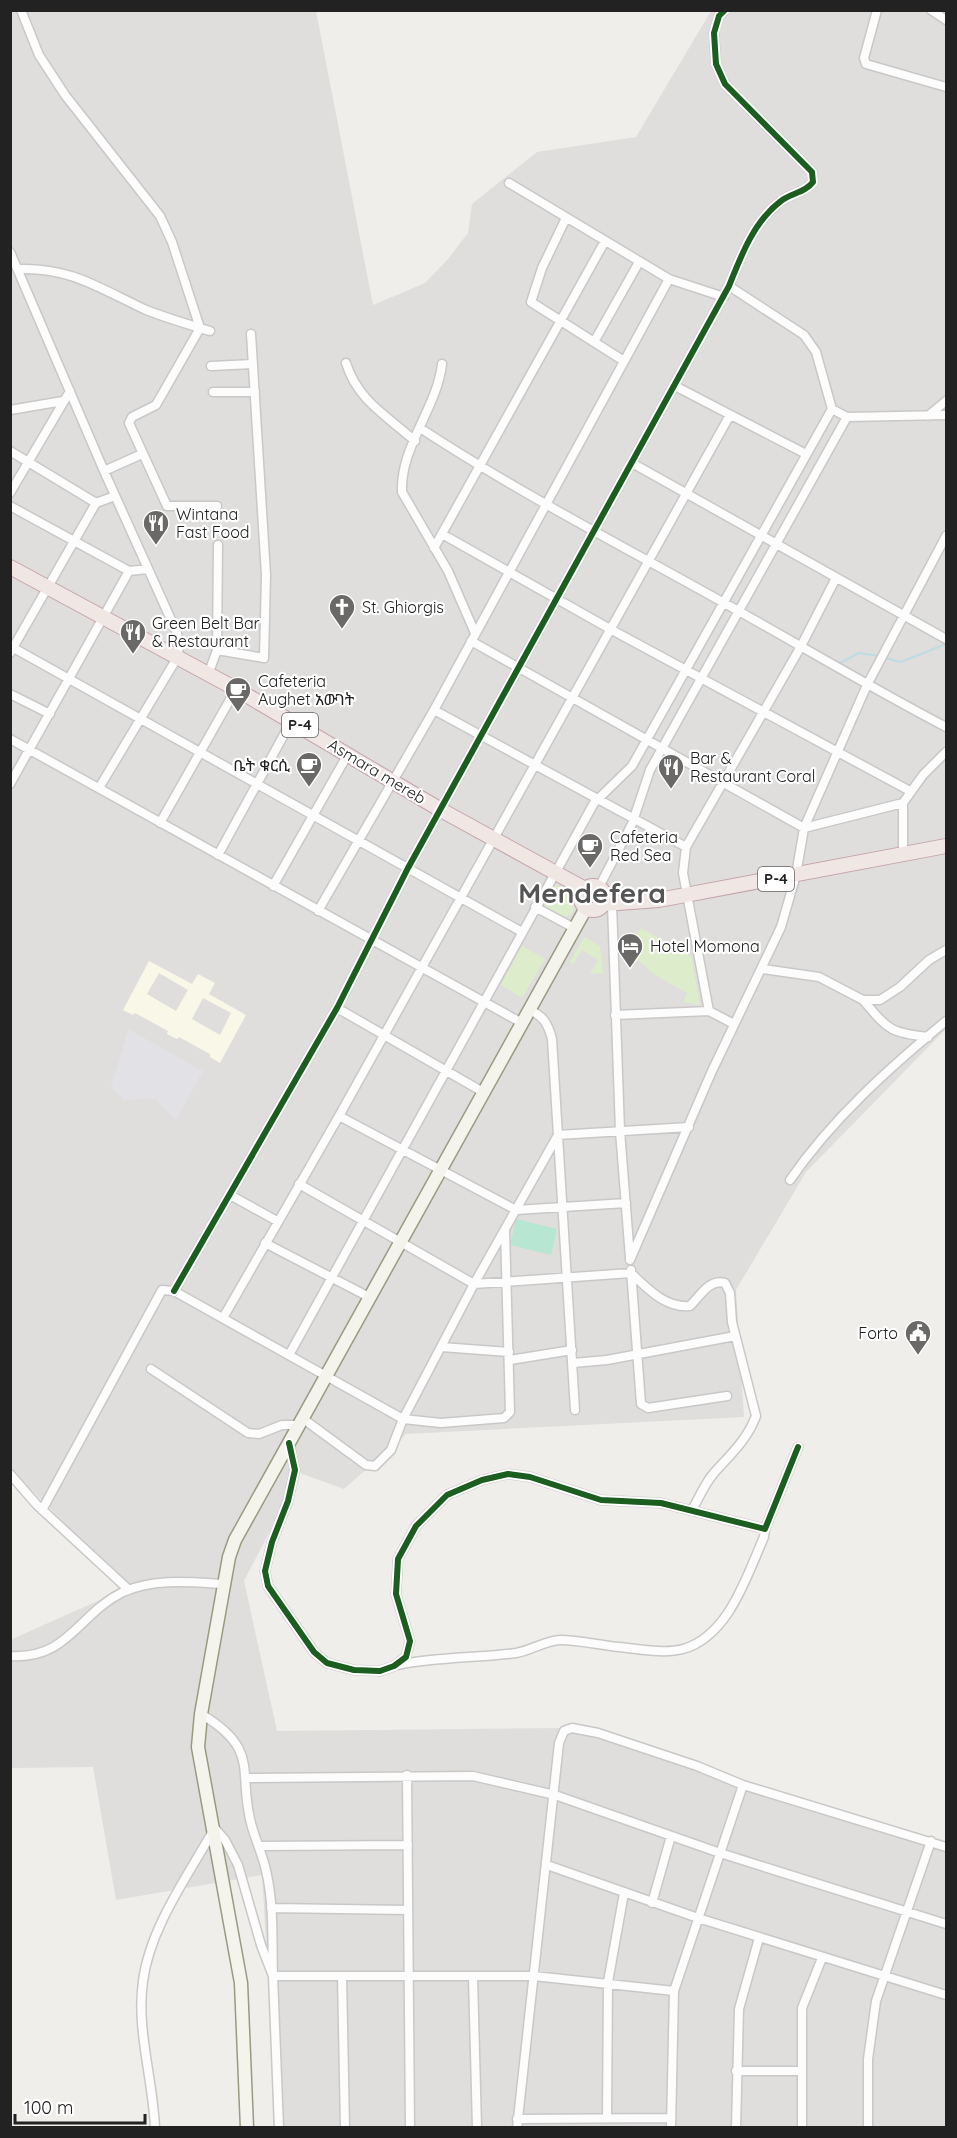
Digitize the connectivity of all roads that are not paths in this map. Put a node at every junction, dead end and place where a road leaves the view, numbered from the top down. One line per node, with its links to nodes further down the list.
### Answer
1 (21, 10): 17 (street)
2 (725, 10): 14 (street)
3 (877, 10): 6 (street)
4 (932, 10): 5 (street)
5 (946, 20)
6 (946, 87)
7 (509, 183): 8 (street)
8 (566, 218): 9 (street); 16 (street)
9 (605, 241): 11 (street); 16 (street)
10 (10, 252): 12 (street)
11 (639, 261): 13 (street); 20 (street)
12 (18, 269): 17 (street); 27 (street)
13 (669, 279): 15 (street); 21 (street)
14 (729, 286): 15 (street); 32 (street)
15 (723, 297): 26 (street)
16 (560, 323): 20 (street); 45 (street)
17 (200, 328): 18 (street); 41 (street)
18 (210, 331)
19 (251, 334): 23 (street)
20 (594, 342): 21 (street)
21 (624, 361): 51 (street)
22 (346, 363): 39 (street)
23 (253, 364): 25 (street); 29 (street)
24 (442, 364): 38 (street)
25 (211, 366)
26 (675, 386): 34 (street); 44 (street)
27 (70, 391): 30 (street); 46 (street)
28 (213, 392): 29 (street)
29 (255, 392): 79 (street)
30 (63, 401): 33 (street); 43 (street)
31 (946, 401): 36 (street)
32 (832, 409): 37 (street); 42 (street)
33 (10, 410)
34 (730, 415): 42 (street); 48 (street)
35 (946, 415): 36 (street)
36 (927, 416): 37 (street)
37 (848, 417): 59 (street)
38 (420, 428): 39 (street); 45 (street)
39 (415, 441): 61 (street)
40 (10, 451): 43 (street)
41 (142, 454): 46 (street); 53 (street)
42 (806, 454): 56 (street)
43 (29, 462): 47 (street); 50 (street)
44 (632, 463): 48 (street); 54 (street)
45 (479, 466): 51 (street); 55 (street)
46 (104, 471): 49 (street)
47 (10, 494)
48 (686, 494): 56 (street); 62 (street)
49 (115, 496): 50 (street); 64 (street)
50 (96, 502): 58 (street)
51 (547, 505): 54 (street); 66 (street)
52 (10, 506): 58 (street)
53 (217, 506)
54 (595, 531): 62 (street); 69 (street)
55 (442, 534): 61 (street); 66 (street)
56 (761, 536): 59 (street); 70 (street)
57 (946, 536): 72 (street)
58 (73, 541): 65 (street); 68 (street)
59 (777, 544): 67 (street); 71 (street)
60 (218, 545): 79 (street)
61 (434, 548): 75 (street)
62 (648, 561): 70 (street); 74 (street)
63 (10, 567): 68 (highway, Asmara mereb / P-4)
64 (148, 569): 65 (street); 80 (street)
65 (129, 571): 73 (street)
66 (508, 571): 69 (street); 75 (street)
67 (836, 578): 72 (street); 77 (street)
68 (48, 588): 73 (highway, Asmara mereb / P-4); 78 (street)
69 (558, 598): 74 (street); 81 (street)
70 (724, 602): 71 (street); 82 (street)
71 (739, 611): 77 (street); 85 (street)
72 (905, 615): 76 (street); 86 (street)
73 (104, 618): 80 (highway, Asmara mereb / P-4); 84 (street)
74 (610, 629): 82 (street); 89 (street)
75 (473, 637): 81 (street); 90 (street)
76 (946, 639)
77 (800, 648): 86 (street); 91 (street)
78 (11, 649): 84 (street)
79 (217, 650): 83 (street)
80 (177, 658): 83 (highway, Asmara mereb / P-4); 93 (street)
81 (519, 668): 89 (street); 96 (street)
82 (686, 671): 85 (street); 98 (street)
83 (208, 675): 87 (highway, Asmara mereb / P-4)
84 (70, 679): 92 (street); 93 (street)
85 (701, 679): 91 (street); 99 (street)
86 (867, 685): 95 (street); 103 (street)
87 (236, 689): 94 (highway, Asmara mereb / P-4); 102 (street)
88 (10, 694): 92 (street)
89 (572, 697): 98 (street); 105 (street)
90 (434, 710): 96 (street); 106 (street)
91 (762, 712): 103 (street); 107 (street)
92 (50, 714): 100 (street)
93 (140, 718): 102 (street); 110 (street)
94 (292, 720): 104 (highway, Asmara mereb / P-4); 109 (street)
95 (946, 727)
96 (481, 736): 105 (street); 114 (street)
97 (10, 739): 100 (street)
98 (647, 739): 99 (street); 112 (street)
99 (663, 747): 107 (street); 116 (street)
100 (30, 750): 108 (street); 110 (street)
101 (946, 752): 111 (street)
102 (200, 753): 109 (street); 117 (street)
103 (838, 753): 111 (street); 118 (street)
104 (348, 754): 106 (highway, Asmara mereb / P-4); 115 (street)
105 (534, 765): 112 (street); 119 (street)
106 (392, 780): 114 (highway, Asmara mereb / P-4); 120 (street)
107 (723, 781): 118 (street); 122 (street)
108 (10, 784)
109 (256, 784): 115 (street); 124 (street)
110 (99, 788): 117 (street)
111 (910, 792): 113 (street)
112 (598, 799): 116 (street); 126 (street)
113 (903, 803): 118 (street); 123 (street)
114 (441, 810): 119 (highway, Asmara mereb / P-4); 125 (street)
115 (315, 814): 120 (street); 128 (street)
116 (634, 819): 122 (street); 129 (street)
117 (160, 823): 124 (street)
118 (804, 828): 127 (street)
119 (493, 839): 126 (highway, Asmara mereb / P-4); 131 (street)
120 (360, 840): 125 (street); 135 (street)
121 (946, 846): 123 (highway, P-4)
122 (686, 847): 130 (street)
123 (903, 854): 127 (highway, P-4)
124 (218, 855): 128 (street)
125 (408, 868): 131 (street); 138 (street)
126 (555, 872): 129 (highway, Asmara mereb / P-4); 133 (street)
127 (796, 875): 130 (highway, P-4); 141 (street)
128 (273, 886): 135 (street)
129 (592, 888): 132 (highway); 134 (highway)
130 (687, 895): 132 (highway, P-4); 146 (street)
131 (460, 897): 137 (street); 140 (street)
132 (608, 904): 134 (highway, P-4); 147 (street)
133 (536, 907): 136 (street); 137 (street)
134 (586, 908): 136 (main road)
135 (318, 911): 138 (street)
136 (574, 928): 145 (main road)
137 (522, 932): 143 (street)
138 (371, 941): 140 (street); 144 (street)
139 (946, 950): 142 (street)
140 (420, 967): 143 (street); 151 (street)
141 (763, 969): 142 (street); 150 (street)
142 (863, 1000): 152 (street)
143 (483, 1002): 149 (street); 153 (street)
144 (337, 1008): 151 (street); 163 (street)
145 (529, 1010): 149 (main road); 158 (street)
146 (709, 1011): 147 (street); 150 (street)
147 (615, 1015): 157 (street)
148 (946, 1022): 152 (street)
149 (522, 1023): 154 (main road)
150 (734, 1024): 156 (street)
151 (384, 1035): 153 (street); 155 (street)
152 (928, 1037): 161 (street)
153 (446, 1071): 154 (street); 159 (street)
154 (483, 1092): 160 (main road)
155 (339, 1116): 159 (street); 162 (street)
156 (689, 1126): 157 (street); 172 (street)
157 (620, 1131): 158 (street); 164 (street)
158 (558, 1135): 165 (street); 166 (street)
159 (403, 1149): 160 (street); 168 (street)
160 (441, 1170): 166 (street); 170 (main road)
161 (790, 1180)
162 (299, 1184): 167 (street); 168 (street)
163 (230, 1195): 167 (street); 178 (street)
164 (626, 1203): 165 (street); 172 (street)
165 (563, 1207): 166 (street); 174 (street)
166 (516, 1210): 169 (street)
167 (277, 1221): 171 (street)
168 (363, 1221): 170 (street); 175 (street)
169 (505, 1230): 176 (street); 177 (street)
170 (400, 1242): 177 (street); 179 (main road)
171 (265, 1243): 175 (street); 180 (street)
172 (630, 1260): 173 (street)
173 (631, 1273): 174 (street); 181 (street); 185 (street)
174 (568, 1278): 176 (street); 183 (street)
175 (331, 1279): 179 (street); 184 (street)
176 (505, 1281): 177 (street); 186 (street)
177 (474, 1284): 182 (street)
178 (174, 1291): 180 (street); 197 (street)
179 (369, 1298): 189 (main road)
180 (223, 1318): 184 (street)
181 (735, 1336): 185 (street); 198 (street)
182 (441, 1347): 186 (street); 192 (street)
183 (572, 1350): 186 (street); 187 (street)
184 (289, 1354): 189 (street)
185 (636, 1354): 187 (street); 190 (street)
186 (509, 1356): 192 (street)
187 (573, 1363): 191 (street)
188 (151, 1369): 193 (street)
189 (326, 1375): 192 (street); 193 (main road)
190 (727, 1396)
191 (575, 1410)
192 (403, 1419): 193 (street)
193 (300, 1422): 194 (main road)
194 (289, 1443): 200 (main road); 203 (street)
195 (798, 1447): 199 (street)
196 (10, 1474): 197 (street)
197 (42, 1510): 201 (street)
198 (692, 1510): 199 (street); 203 (street)
199 (765, 1529): 203 (street)
200 (223, 1584): 201 (street); 204 (main road)
201 (129, 1590): 202 (street)
202 (10, 1656)
203 (394, 1666)
204 (201, 1714): 206 (street); 209 (main road)
205 (407, 1775): 206 (street); 208 (street); 212 (street)
206 (248, 1778): 213 (street)
207 (743, 1785): 208 (street); 211 (street); 215 (street)
208 (555, 1795): 210 (street); 216 (street)
209 (212, 1828): 226 (street); 240 (street); 241 (main road)
210 (671, 1836): 215 (street); 218 (street)
211 (931, 1841): 214 (street); 221 (street)
212 (408, 1845): 213 (street); 220 (street)
213 (260, 1846): 219 (street)
214 (946, 1847)
215 (720, 1853): 221 (street); 222 (street)
216 (547, 1865): 217 (street); 228 (street)
217 (624, 1893): 218 (street); 232 (street)
218 (652, 1903): 222 (street)
219 (271, 1908): 220 (street); 226 (street)
220 (408, 1910): 231 (street)
221 (905, 1911): 223 (street); 230 (street)
222 (698, 1918): 224 (street); 233 (street)
223 (946, 1924)
224 (759, 1938): 225 (street); 235 (street)
225 (822, 1958): 230 (street); 236 (street)
226 (273, 1976): 227 (street); 242 (street)
227 (342, 1976): 231 (street); 243 (street)
228 (534, 1976): 229 (street); 232 (street); 239 (street)
229 (474, 1977): 231 (street); 245 (street)
230 (884, 1977): 234 (street); 249 (street)
231 (408, 1978): 244 (street)
232 (608, 1982): 233 (street); 237 (street)
233 (674, 1991): 238 (street)
234 (946, 1995)
235 (736, 2071): 236 (street); 247 (street)
236 (801, 2071): 248 (street)
237 (607, 2118): 238 (street); 239 (street)
238 (671, 2118): 246 (street)
239 (517, 2123)
240 (155, 2127)
241 (247, 2127)
242 (279, 2127)
243 (345, 2127)
244 (410, 2127)
245 (477, 2127)
246 (671, 2127)
247 (736, 2127)
248 (802, 2127)
249 (868, 2127)

